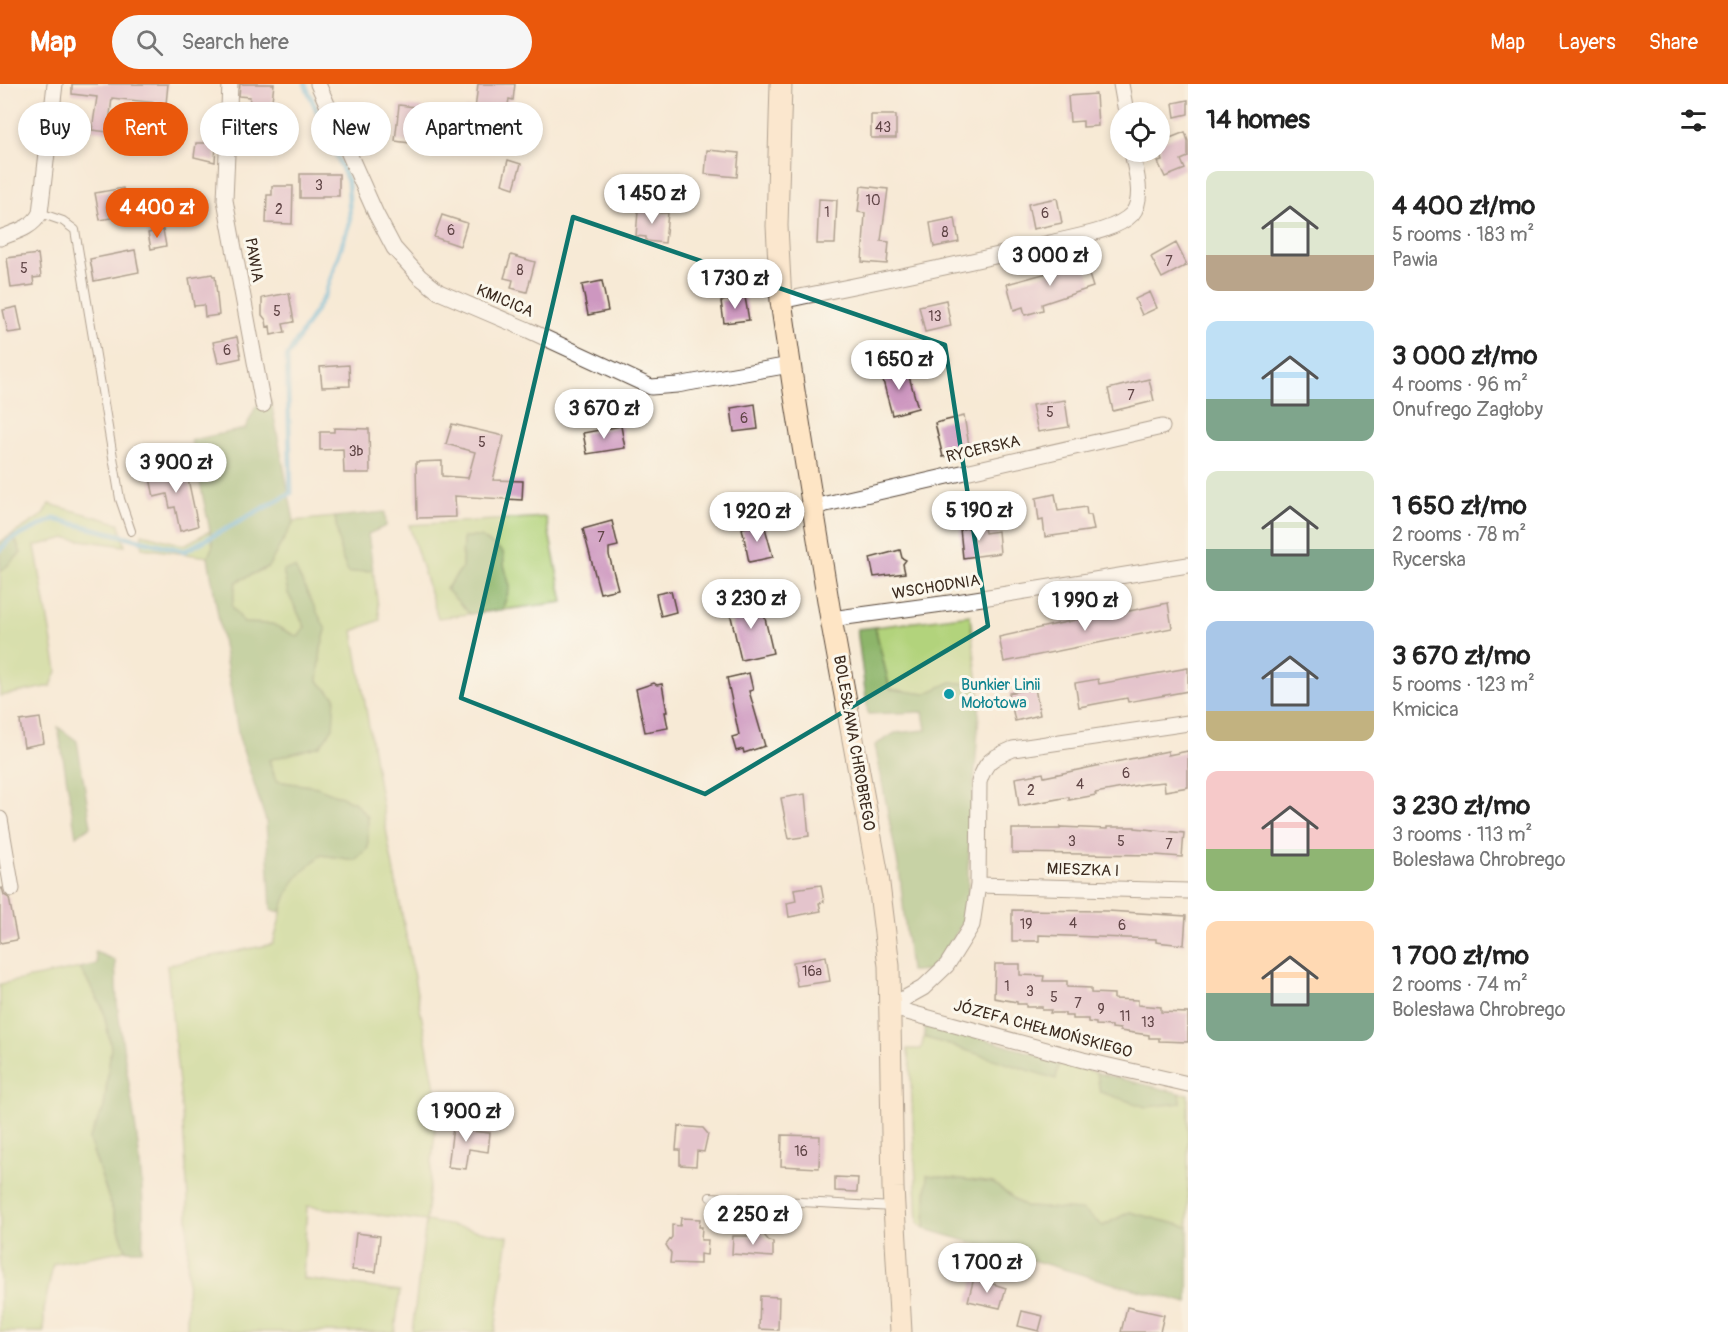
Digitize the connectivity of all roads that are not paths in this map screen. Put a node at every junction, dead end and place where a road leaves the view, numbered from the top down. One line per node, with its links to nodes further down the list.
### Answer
1 (55, 84): 8 (street)
2 (230, 84): 12 (street, PAWIA)
3 (318, 84): 11 (street, KMICICA)
4 (781, 84): 10 (street, BOLESŁAWA CHROBREGO)
5 (1121, 84): 6 (street)
6 (1124, 102)
7 (1133, 162): 10 (street)
8 (40, 213): 9 (street); 15 (lane)
9 (0, 238)
10 (782, 301): 11 (street, BOLESŁAWA CHROBREGO)
11 (790, 365): 14 (street, BOLESŁAWA CHROBREGO)
12 (263, 405)
13 (1162, 426): 14 (street, RYCERSKA)
14 (813, 507): 17 (street, BOLESŁAWA CHROBREGO)
15 (131, 531)
16 (1188, 565): 17 (street, WSCHODNIA)
17 (831, 619): 23 (street, BOLESŁAWA CHROBREGO)
18 (1188, 723): 20 (street)
19 (0, 819): 21 (street)
20 (978, 885): 22 (street, MIESZKA I); 23 (street)
21 (12, 889)
22 (1188, 891)
23 (889, 1007): 24 (street, JÓZEFA CHEŁMOŃSKIEGO); 26 (street, BOLESŁAWA CHROBREGO)
24 (1188, 1084)
25 (710, 1197): 26 (lane)
26 (894, 1207): 27 (street, BOLESŁAWA CHROBREGO)
27 (901, 1332)

